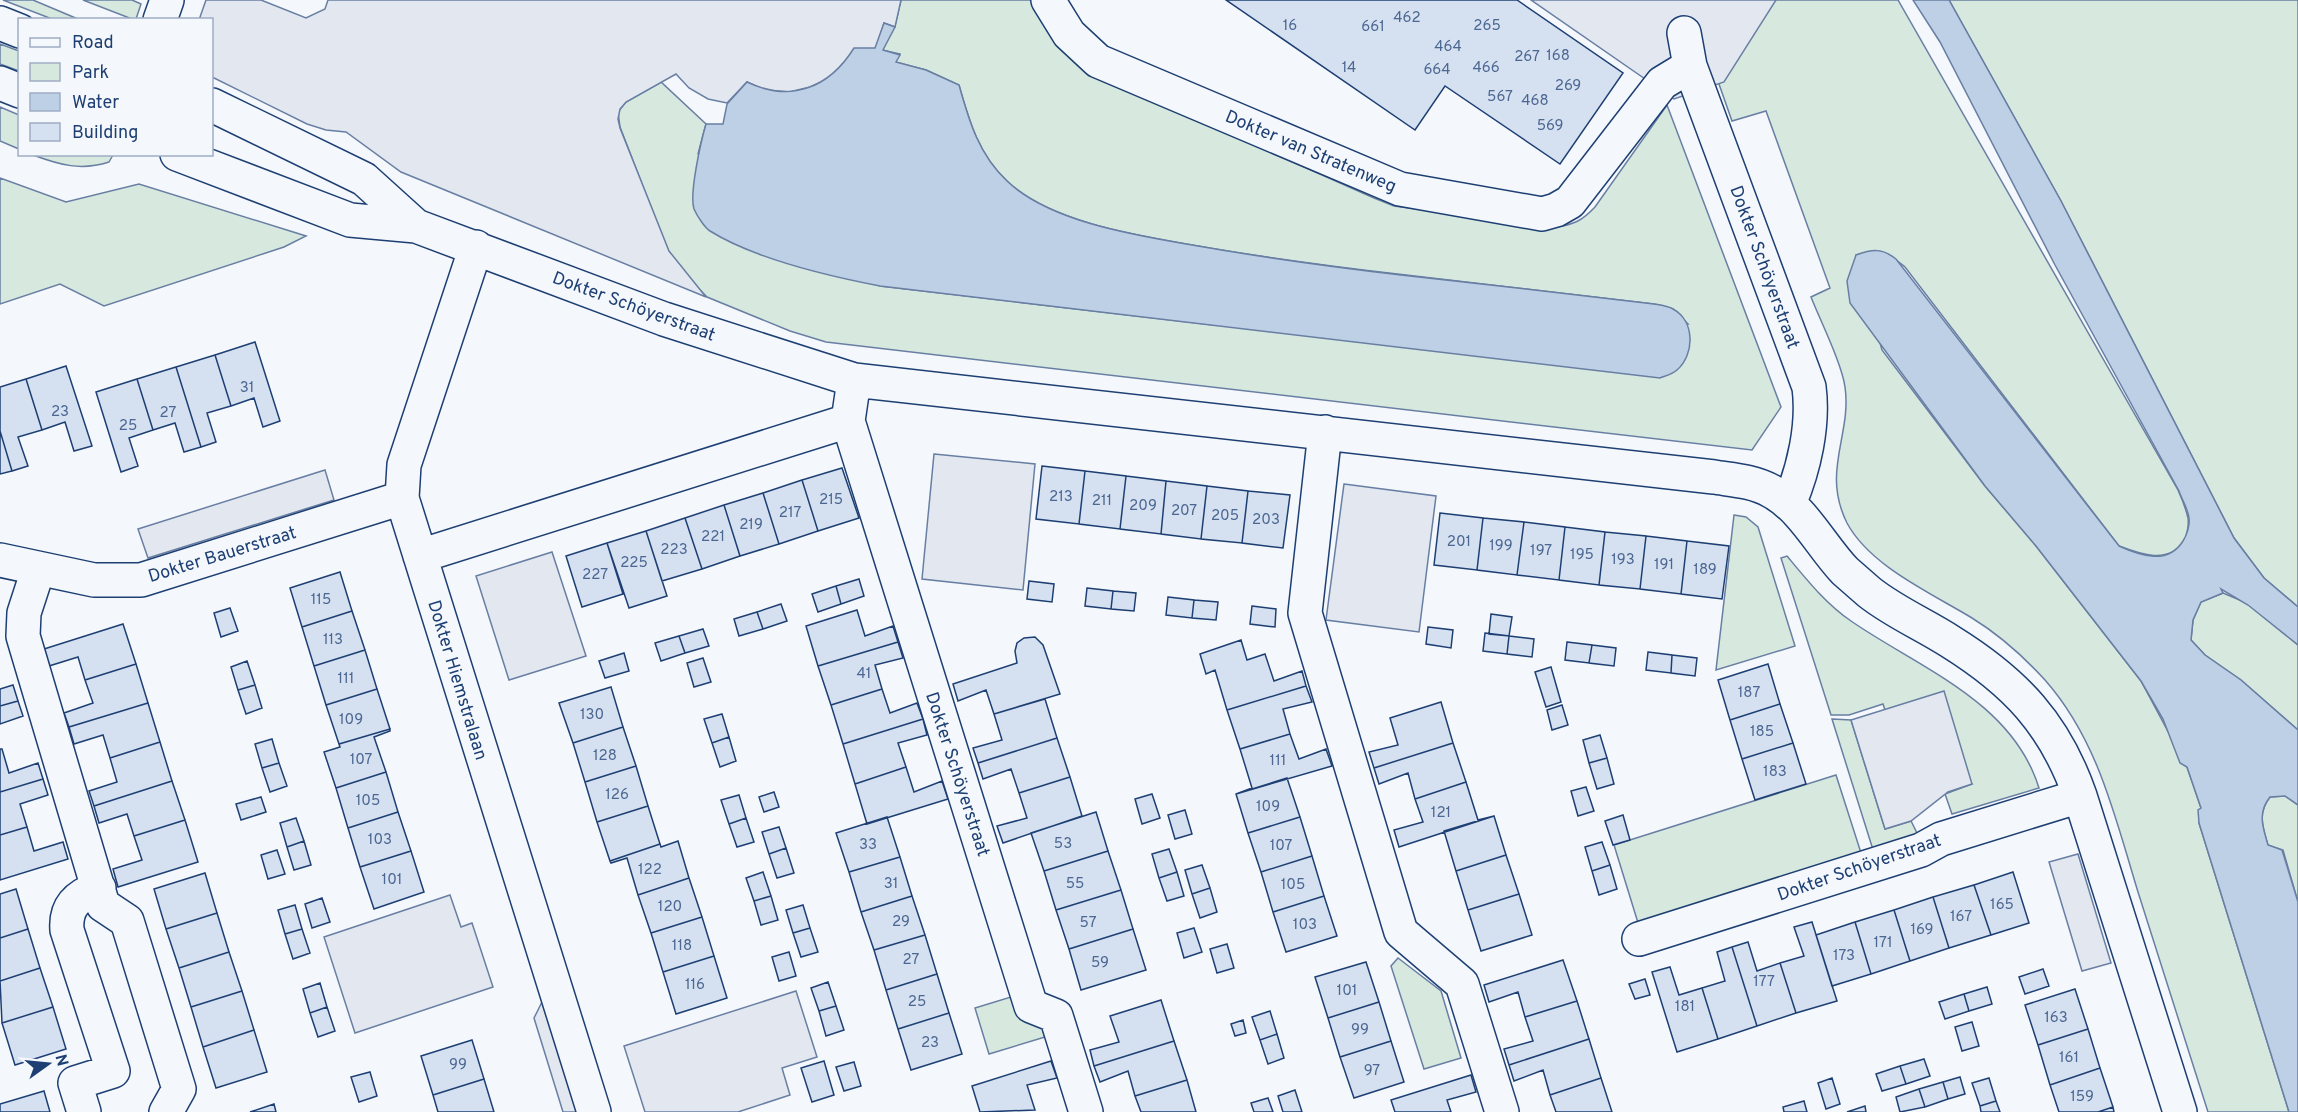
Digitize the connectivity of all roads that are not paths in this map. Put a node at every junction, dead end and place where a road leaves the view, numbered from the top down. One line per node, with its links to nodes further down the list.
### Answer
1 (167, 0): 3 (street)
2 (1048, 0): 7 (street, Dokter van Stratenweg)
3 (161, 18)
4 (0, 23): 5 (street)
5 (18, 30)
6 (1684, 33): 7 (street, Dokter Schöyerstraat)
7 (1690, 66): 18 (street, Dokter Schöyerstraat)
8 (0, 83): 9 (street)
9 (18, 90)
10 (213, 105): 12 (street, Dokter Schöyerstraat)
11 (182, 156): 12 (street, Dokter Schöyerstraat)
12 (417, 226): 13 (street, Dokter Schöyerstraat)
13 (476, 248): 14 (street, Dokter Schöyerstraat); 17 (street, Dokter Hiemstralaan)
14 (854, 380): 15 (street, Dokter Schöyerstraat); 16 (street, Dokter Schöyerstraat)
15 (848, 420): 19 (street); 28 (street, Dokter Schöyerstraat)
16 (1324, 432): 18 (street, Dokter Schöyerstraat); 29 (street)
17 (402, 498): 19 (street, Dokter Hiemstralaan); 21 (street, Dokter Bauerstraat)
18 (1789, 504): 22 (street, Dokter Schöyerstraat)
19 (420, 556): 27 (street, Dokter Hiemstralaan)
20 (0, 560): 21 (street, Dokter Bauerstraat)
21 (38, 570): 23 (street)
22 (2080, 796): 24 (street, Dokter Schöyerstraat); 30 (street, Dokter Schöyerstraat)
23 (99, 888): 25 (street); 26 (street)
24 (1639, 939)
25 (84, 1112)
26 (166, 1112)
27 (594, 1112)
28 (1086, 1112)
29 (1502, 1112)
30 (2180, 1112)

